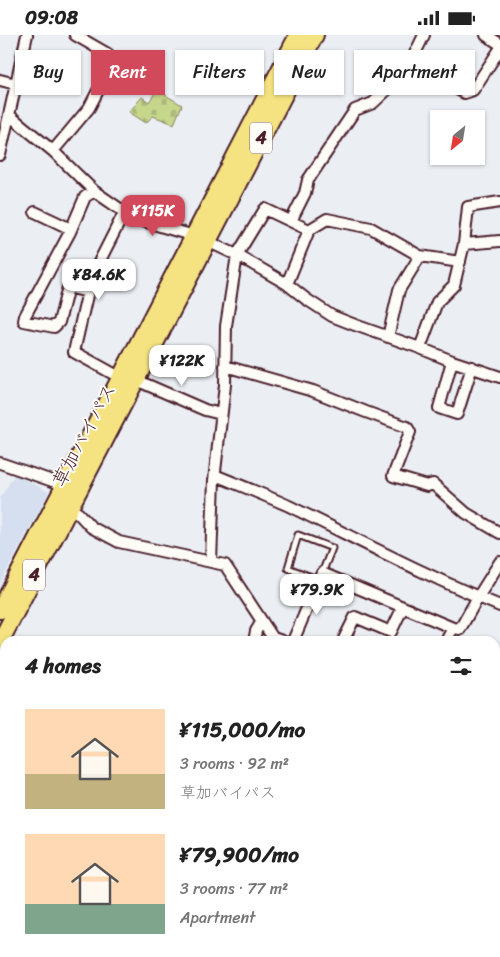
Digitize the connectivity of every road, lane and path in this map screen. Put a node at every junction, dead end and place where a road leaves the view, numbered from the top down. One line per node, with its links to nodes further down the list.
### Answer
1 (27, 35): 9 (street)
2 (75, 35): 15 (street)
3 (298, 35): 24 (highway, 草加バイパス / 4)
4 (315, 35): 24 (highway, 草加バイパス / 4)
5 (424, 35): 21 (street)
6 (486, 35): 7 (street)
7 (500, 45)
8 (500, 49): 12 (street)
9 (24, 50)
10 (0, 79): 11 (street)
11 (15, 84)
12 (475, 87)
13 (15, 88): 14 (street)
14 (9, 115): 15 (street); 16 (street)
15 (53, 151): 17 (street)
16 (0, 155)
17 (94, 191): 20 (street); 22 (street)
18 (500, 202): 26 (street)
19 (35, 212): 22 (street)
20 (124, 213): 24 (street); 31 (street)
21 (291, 221): 23 (street); 27 (street)
22 (71, 229): 31 (street)
23 (309, 230): 28 (street); 30 (street)
24 (201, 239): 27 (street); 38 (highway, 草加バイパス / 4)
25 (500, 241): 26 (street)
26 (464, 244): 29 (street)
27 (236, 255): 30 (street); 35 (street)
28 (420, 256): 29 (street); 32 (street)
29 (460, 262): 33 (street)
30 (287, 284): 32 (street)
31 (88, 292): 38 (street)
32 (388, 337): 33 (street)
33 (420, 348): 34 (street)
34 (452, 361): 36 (street); 36 (street)
35 (225, 365): 39 (street); 44 (street)
36 (472, 367): 37 (street)
37 (500, 377)
38 (128, 379): 39 (street); 42 (highway, 草加バイパス / 4); 43 (highway, 草加バイパス / 4)
39 (222, 414): 41 (street)
40 (0, 463): 42 (street)
41 (215, 475): 45 (street); 49 (street)
42 (64, 485): 43 (highway, 草加バイパス / 4)
43 (62, 506): 45 (street); 52 (highway, 草加バイパス / 4); 55 (highway, 草加バイパス / 4)
44 (499, 530)
45 (211, 561): 53 (street)
46 (500, 562): 48 (street)
47 (320, 577): 47 (lane); 51 (street); 58 (street)
48 (496, 578): 49 (street)
49 (478, 597): 50 (street); 54 (street)
50 (500, 606)
51 (403, 607): 54 (street); 59 (street)
52 (0, 610)
53 (262, 621): 56 (street); 57 (street)
54 (453, 628): 60 (street)
55 (3, 636)
56 (255, 636)
57 (272, 636)
58 (295, 636)
59 (346, 636)
60 (449, 636)

